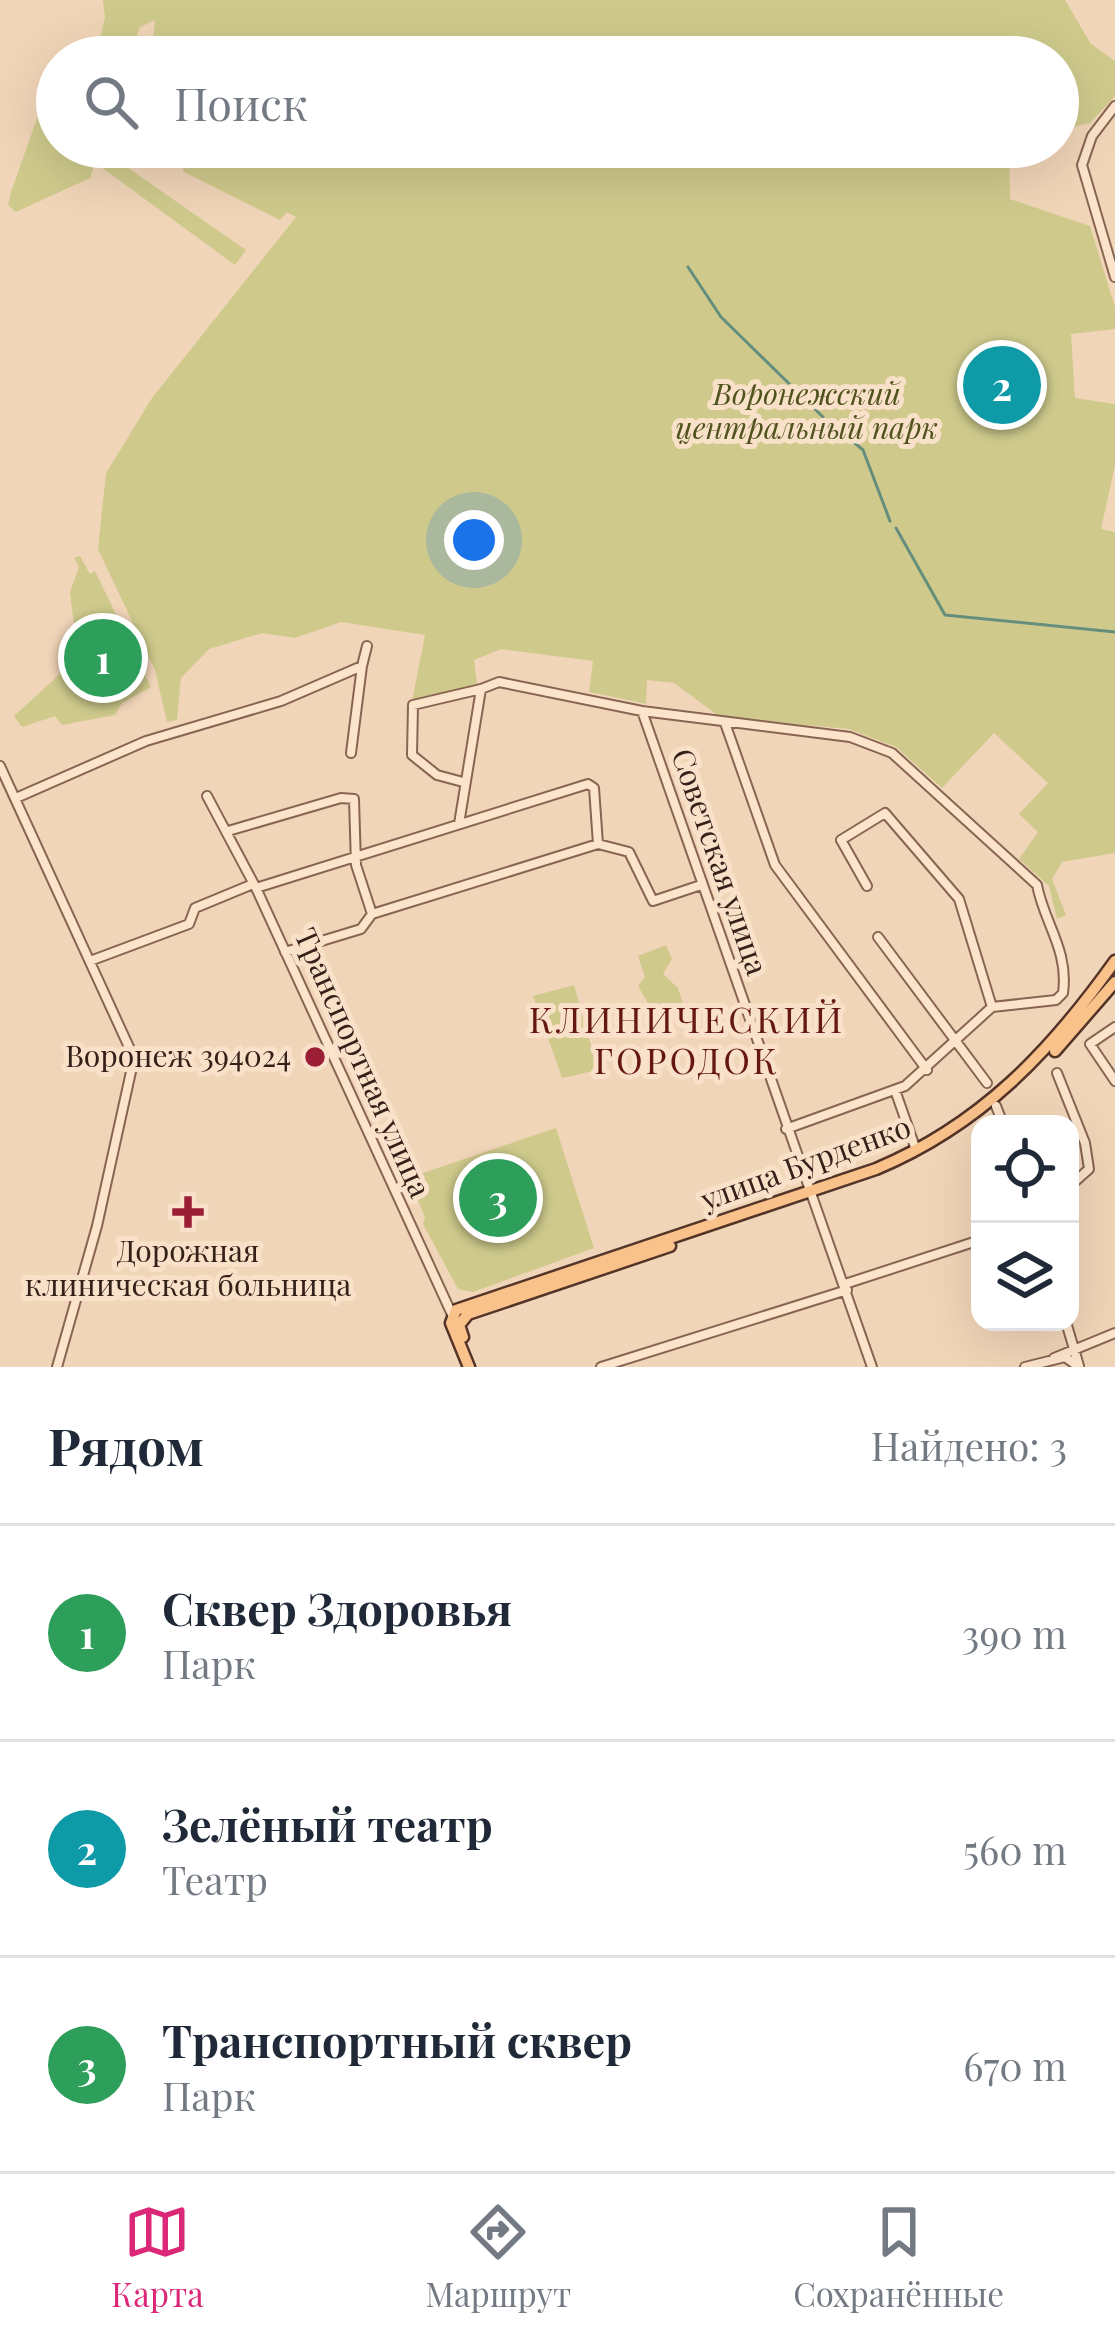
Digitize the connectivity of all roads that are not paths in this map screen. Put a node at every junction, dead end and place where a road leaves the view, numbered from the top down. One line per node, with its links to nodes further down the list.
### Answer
1 (1115, 106): 2 (street)
2 (1115, 277)
3 (367, 646): 4 (street)
4 (362, 666): 8 (street); 12 (street)
5 (481, 689): 6 (street); 10 (street); 10 (street)
6 (642, 711): 7 (street); 17 (street, Советская улица)
7 (725, 723): 26 (street); 29 (street)
8 (351, 753)
9 (0, 766): 12 (street)
10 (463, 782): 13 (street)
11 (207, 796): 14 (street, Транспортная улица)
12 (16, 798): 23 (street)
13 (460, 824): 15 (street); 16 (street)
14 (228, 831): 16 (street); 18 (street, Транспортная улица)
15 (598, 844): 17 (street); 20 (street)
16 (357, 856): 18 (street); 20 (street)
17 (701, 885): 38 (street, Советская улица)
18 (255, 886): 22 (street, Транспортная улица); 23 (street)
19 (867, 886): 26 (street)
20 (371, 914): 22 (street)
21 (878, 937): 28 (street)
22 (285, 952): 44 (street, Транспортная улица)
23 (90, 961): 49 (street)
24 (1115, 961): 39 (main road, улица Бурденко)
25 (1115, 982): 34 (main road, улица Бурденко)
26 (992, 1006): 28 (street)
27 (1115, 1027): 31 (street)
28 (954, 1041): 29 (street); 32 (street)
29 (927, 1070): 33 (street)
30 (1057, 1073): 36 (street)
31 (1115, 1081)
32 (987, 1083)
33 (895, 1090): 38 (street); 39 (street)
34 (996, 1106): 35 (street); 41 (main road, улица Бурденко)
35 (1000, 1115)
36 (1074, 1115)
37 (1079, 1128): 40 (street)
38 (786, 1129): 41 (street, Советская улица)
39 (917, 1151): 41 (main road, улица Бурденко)
40 (1079, 1181)
41 (813, 1195): 43 (street, Советская улица); 44 (main road, улица Бурденко)
42 (971, 1243): 43 (street)
43 (846, 1287): 51 (street); 52 (street, Советская улица)
44 (455, 1321): 50 (main road)
45 (1069, 1331): 47 (street)
46 (1115, 1333): 47 (street)
47 (1075, 1348): 48 (street); 54 (street)
48 (1054, 1358): 53 (street); 54 (street)
49 (57, 1367)
50 (473, 1367)
51 (601, 1367)
52 (872, 1367)
53 (1025, 1367)
54 (1080, 1367)

